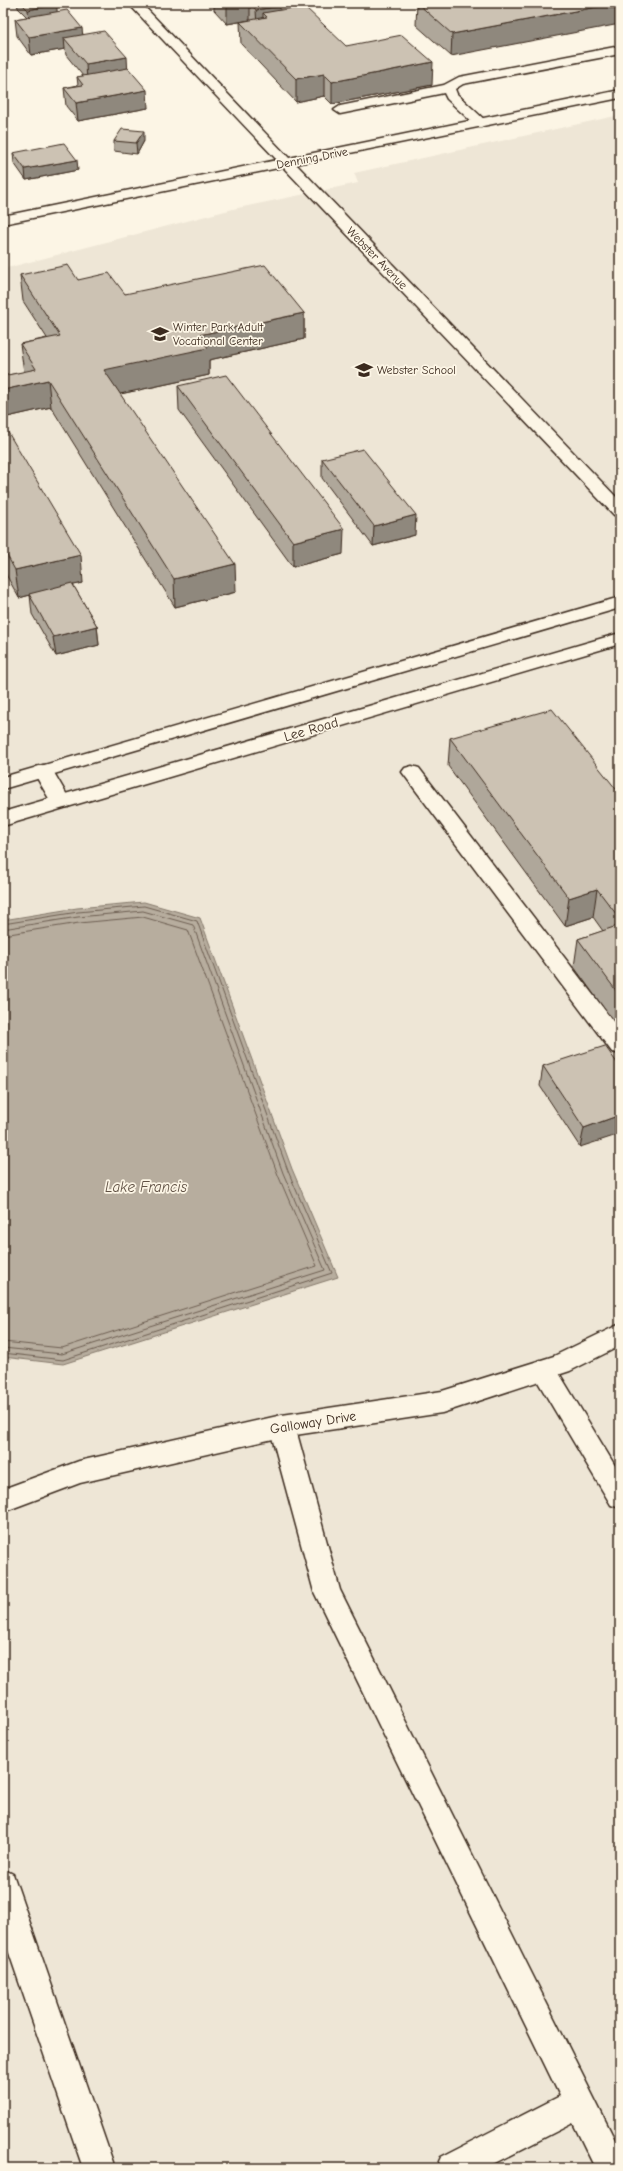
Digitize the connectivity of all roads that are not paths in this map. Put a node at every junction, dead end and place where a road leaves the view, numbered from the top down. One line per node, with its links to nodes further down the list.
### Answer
1 (134, 3): 7 (street, Webster Avenue)
2 (620, 50): 3 (street)
3 (448, 88): 5 (street); 6 (street)
4 (620, 94): 6 (street, Denning Drive)
5 (340, 110)
6 (481, 123): 7 (street, Denning Drive)
7 (286, 163): 8 (street, Denning Drive); 9 (street, Webster Avenue)
8 (3, 220)
9 (620, 512)
10 (620, 602): 12 (street)
11 (620, 638): 15 (street, Lee Road)
12 (43, 771): 14 (street); 15 (street)
13 (412, 772): 17 (street)
14 (3, 783)
15 (61, 802): 16 (street, Lee Road)
16 (3, 820)
17 (620, 1046)
18 (620, 1334): 19 (street, Galloway Drive)
19 (544, 1370): 20 (street, Galloway Drive); 21 (street)
20 (282, 1426): 22 (street, Galloway Drive); 25 (street)
21 (620, 1497)
22 (3, 1501)
23 (3, 1884): 24 (street)
24 (10, 1934): 26 (street)
25 (580, 2102): 27 (street); 28 (street)
26 (99, 2168)
27 (452, 2168)
28 (612, 2168)

